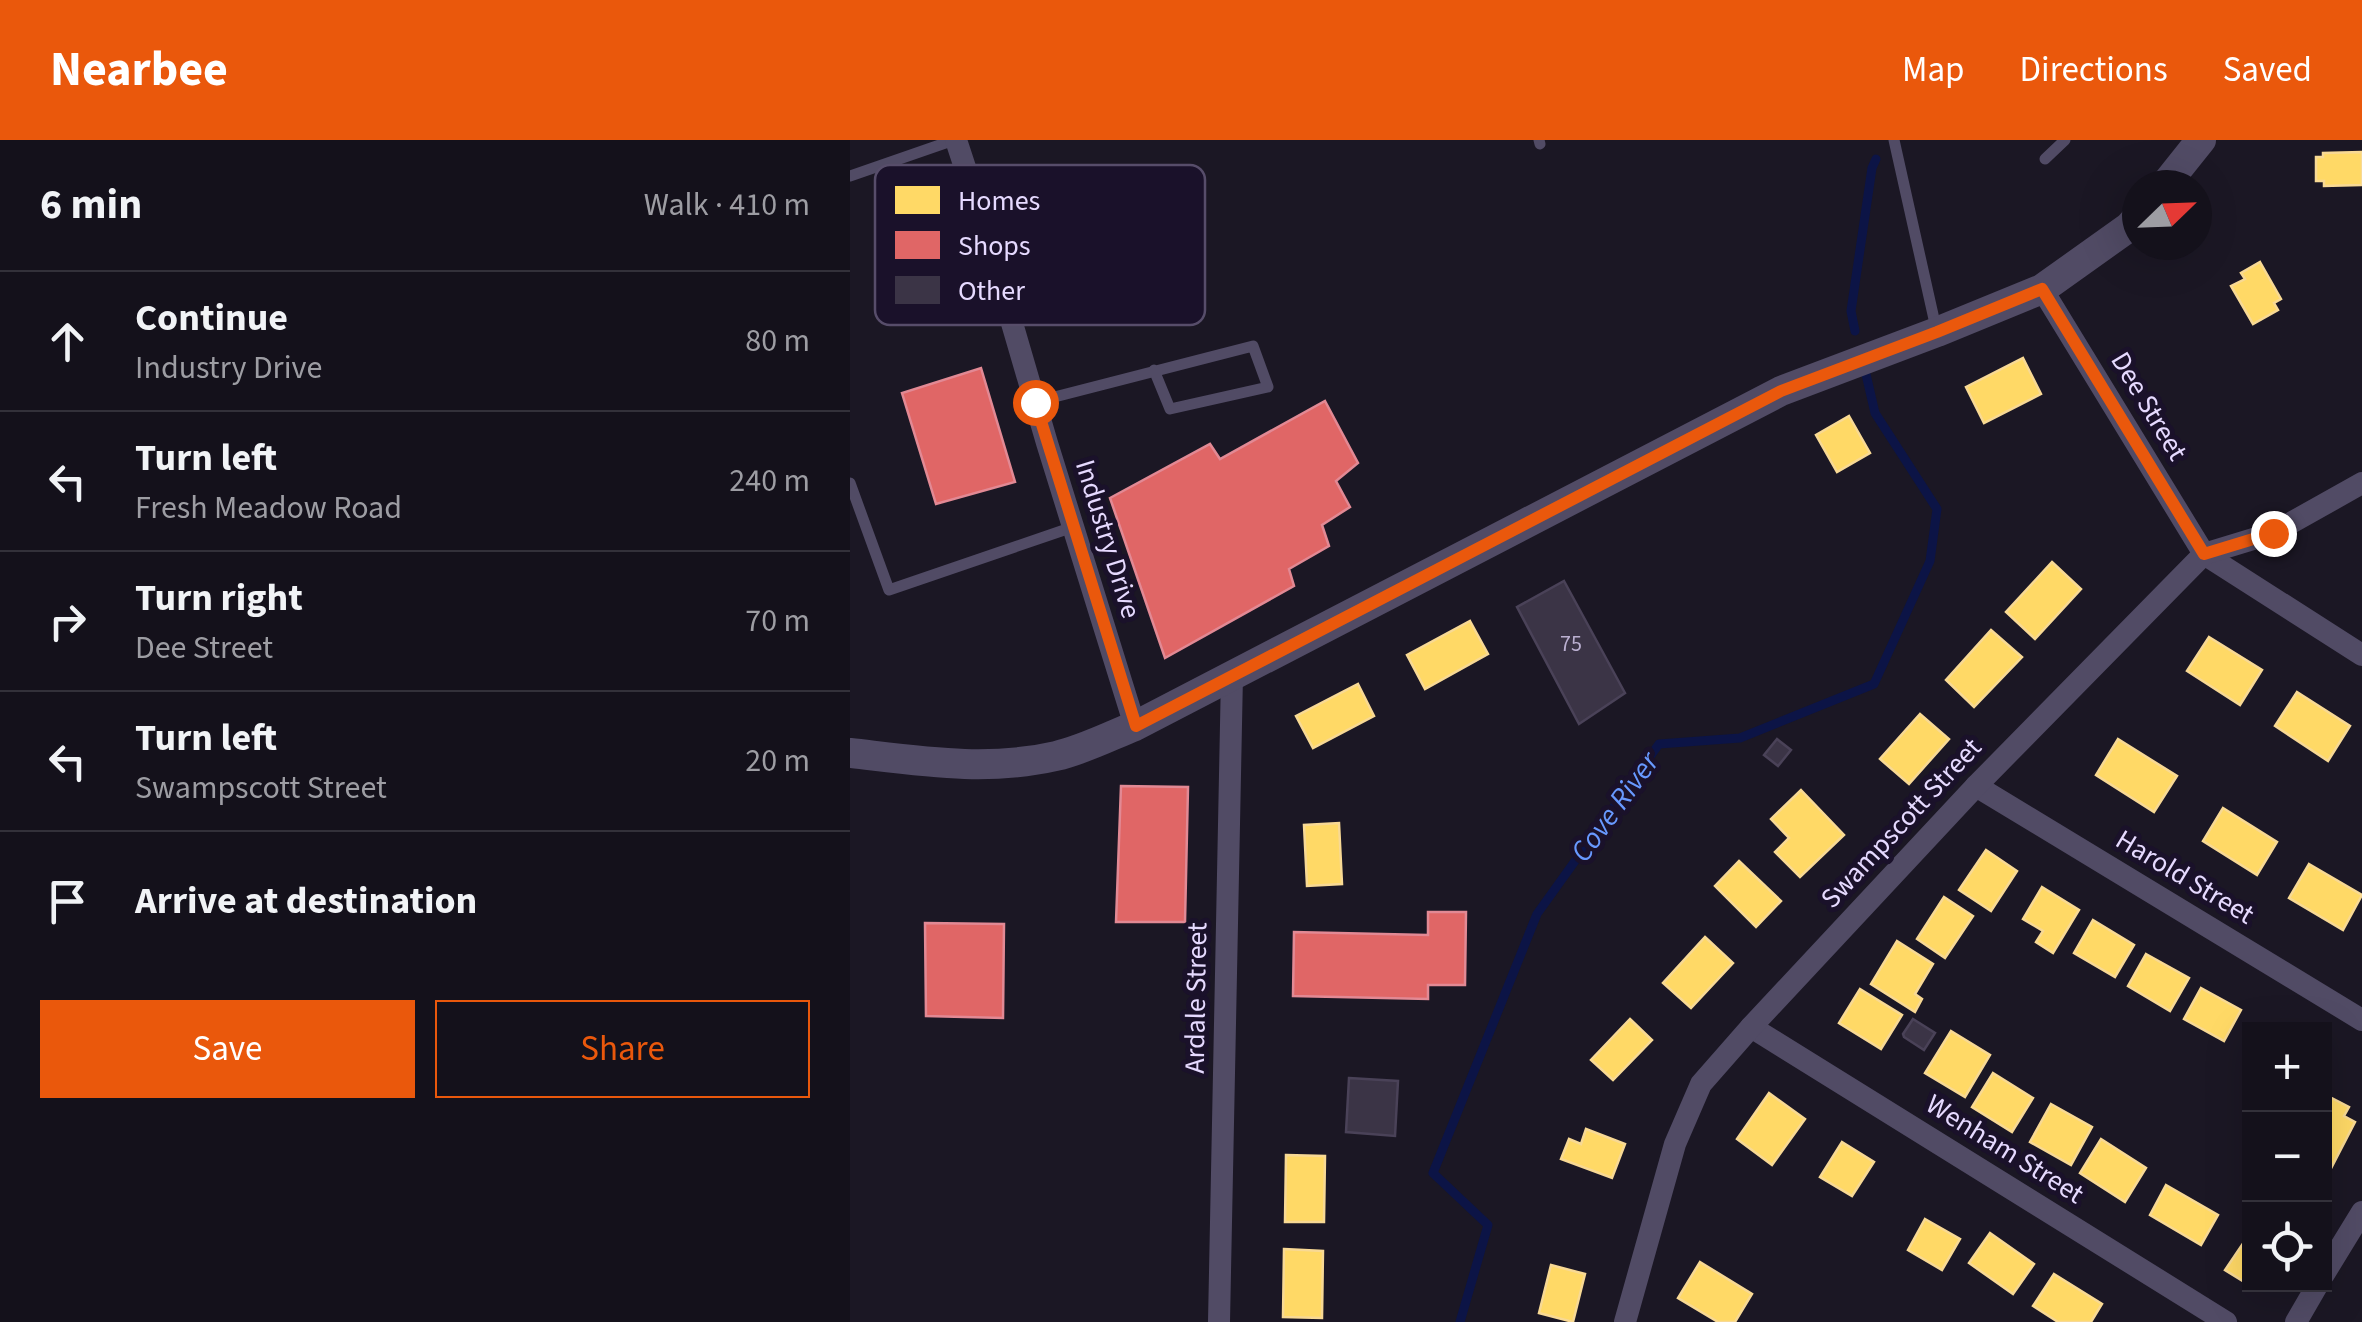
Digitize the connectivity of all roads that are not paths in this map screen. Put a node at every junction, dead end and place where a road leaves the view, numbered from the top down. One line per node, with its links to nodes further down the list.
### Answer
1 (955, 140): 6 (lane); 7 (street, Industry Drive)
2 (1894, 140): 14 (lane)
3 (2065, 140): 5 (lane)
4 (2202, 140): 9 (street)
5 (2045, 159)
6 (882, 165)
7 (964, 165)
8 (875, 167): 10 (lane)
9 (2177, 170)
10 (850, 176)
11 (2122, 232): 12 (street)
12 (2042, 289): 14 (street); 20 (street, Dee Street)
13 (1013, 325): 16 (street, Industry Drive)
14 (1937, 332): 22 (street)
15 (1154, 370): 15 (lane); 16 (lane)
16 (1035, 402): 19 (street, Industry Drive)
17 (850, 483): 19 (lane)
18 (2362, 483): 20 (street, Swampscott Street)
19 (1074, 527): 23 (street, Industry Drive)
20 (2204, 554): 21 (street); 25 (street, Swampscott Street)
21 (2362, 656)
22 (1232, 675): 23 (street); 31 (street, Ardale Street)
23 (1136, 726): 24 (street)
24 (850, 753)
25 (1976, 786): 26 (street, Harold Street); 27 (street, Swampscott Street)
26 (2362, 1020)
27 (1751, 1026): 32 (street, Swampscott Street); 33 (street, Wenham Street)
28 (2362, 1212): 29 (street)
29 (2332, 1261)
30 (2313, 1292): 34 (street)
31 (1220, 1322)
32 (1626, 1322)
33 (2226, 1322)
34 (2296, 1322)

